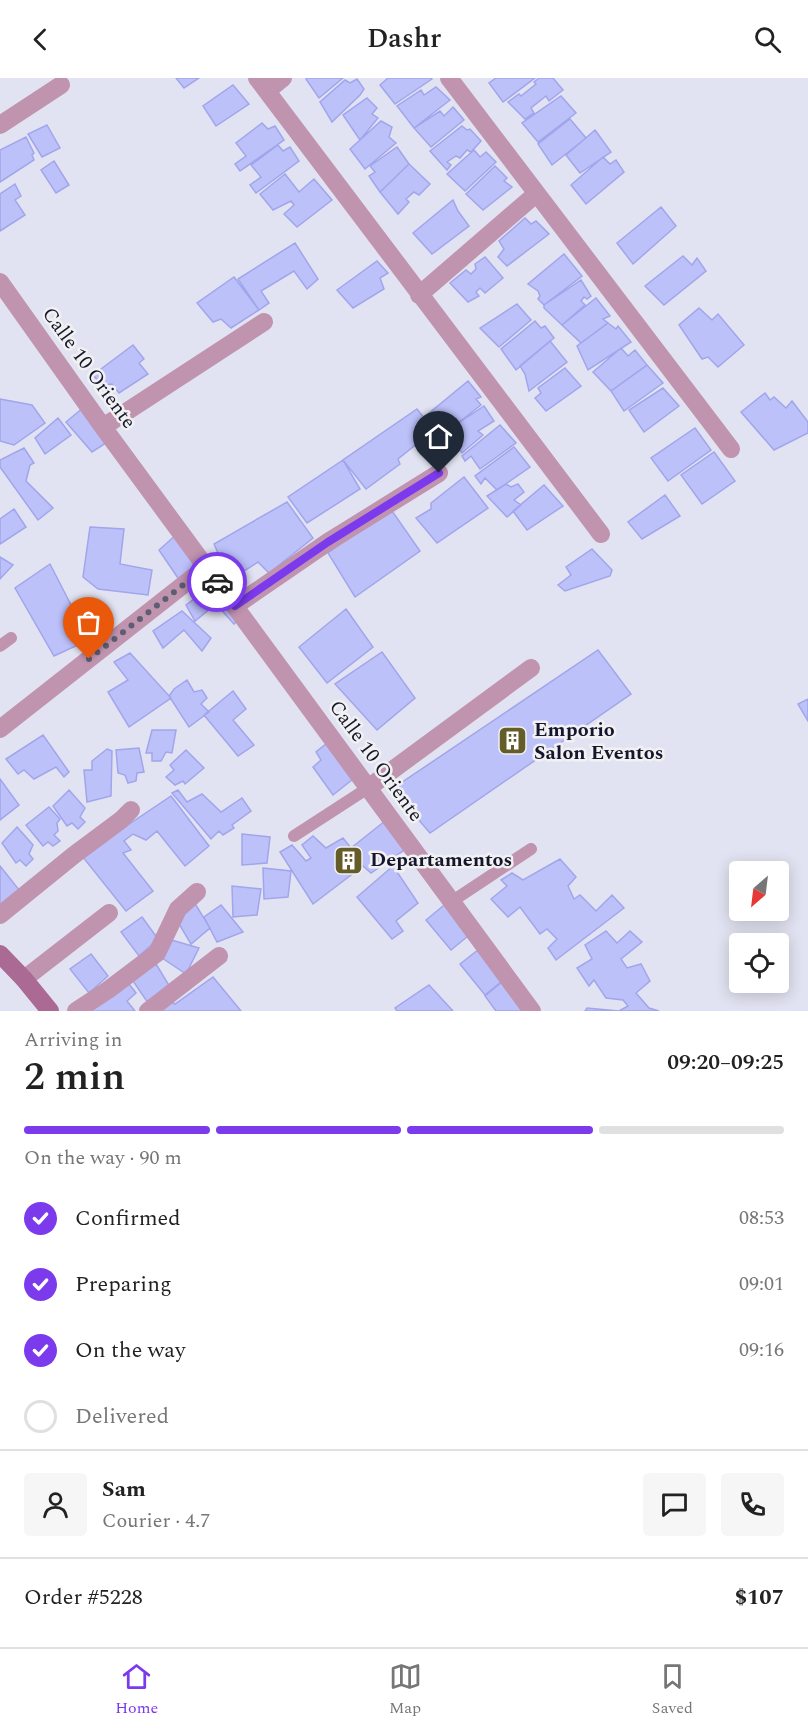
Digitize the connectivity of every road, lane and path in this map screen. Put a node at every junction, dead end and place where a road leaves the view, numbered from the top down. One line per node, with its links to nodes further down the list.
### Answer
1 (283, 78): 4 (street)
2 (449, 78): 6 (street)
3 (61, 85): 5 (street)
4 (262, 85): 8 (street)
5 (0, 125)
6 (536, 194): 8 (street); 11 (street)
7 (0, 282): 10 (street, Calle 10 Oriente)
8 (419, 295): 13 (street)
9 (264, 322): 10 (street)
10 (103, 427): 14 (street, Calle 10 Oriente)
11 (731, 449)
12 (439, 473): 15 (street)
13 (601, 534)
14 (206, 567): 15 (street, Calle 10 Oriente); 19 (street)
15 (235, 606): 20 (street, Calle 10 Oriente)
16 (11, 638): 17 (lane)
17 (0, 646)
18 (531, 668): 20 (street)
19 (0, 729)
20 (368, 788): 22 (lane); 25 (street, Calle 10 Oriente)
21 (131, 810): 27 (street)
22 (294, 836)
23 (531, 849): 25 (lane)
24 (197, 892): 32 (street)
25 (452, 902): 34 (street, Calle 10 Oriente)
26 (109, 913): 30 (street)
27 (0, 915)
28 (0, 954): 30 (main road)
29 (219, 956): 33 (street)
30 (24, 979): 31 (main road)
31 (50, 1011)
32 (76, 1011)
33 (148, 1011)
34 (532, 1011)

